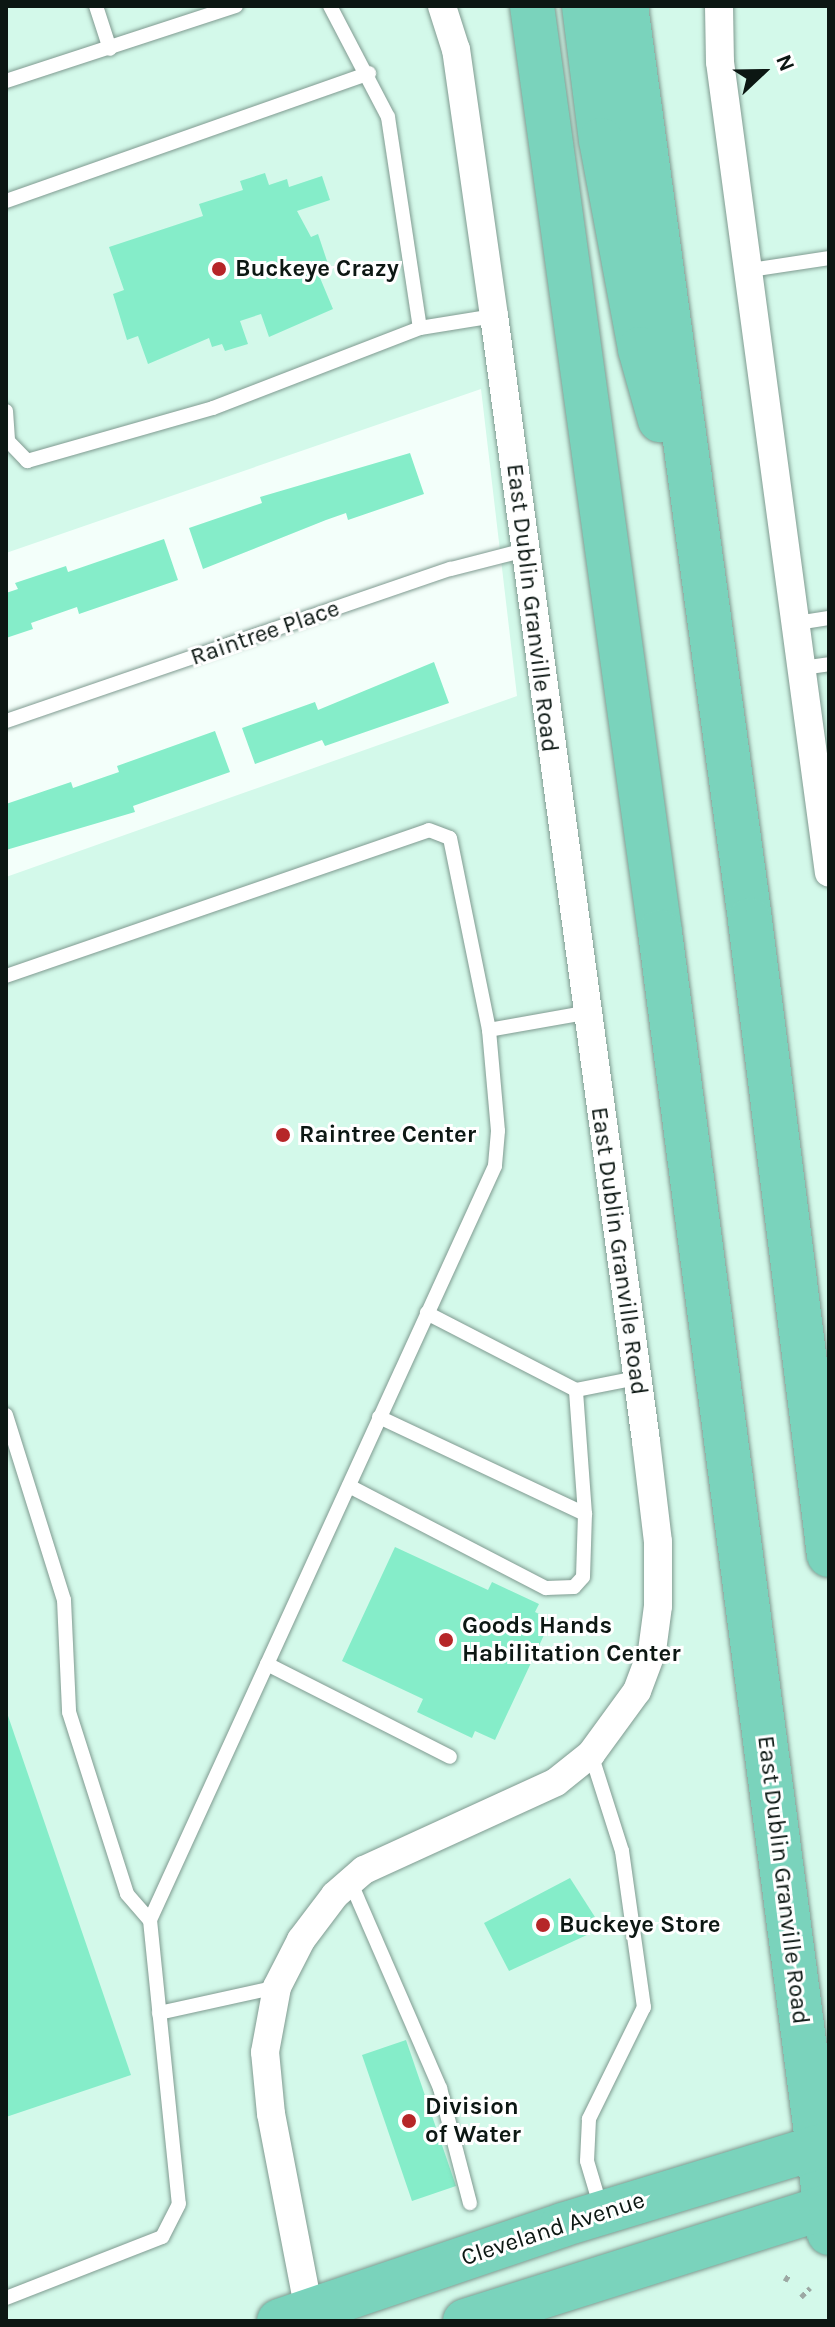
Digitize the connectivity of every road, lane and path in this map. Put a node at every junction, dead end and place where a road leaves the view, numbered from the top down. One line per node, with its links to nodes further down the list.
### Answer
1 (96, 6): 9 (lane)
2 (236, 6): 9 (lane)
3 (330, 6): 10 (lane)
4 (442, 6): 15 (street, East Dublin Granville Road)
5 (532, 6): 43 (main road, East Dublin Granville Road)
6 (584, 6): 19 (main road)
7 (626, 6): 19 (main road)
8 (719, 6): 14 (street)
9 (110, 49): 11 (lane)
10 (369, 73): 12 (lane); 16 (lane)
11 (6, 81)
12 (6, 201)
13 (829, 258): 14 (lane)
14 (750, 270): 21 (street)
15 (494, 316): 16 (lane); 18 (street, East Dublin Granville Road)
16 (420, 328): 17 (lane)
17 (6, 411)
18 (525, 550): 23 (lane, Raintree Place); 26 (street, East Dublin Granville Road)
19 (704, 576): 35 (main road)
20 (829, 618): 21 (lane)
21 (797, 623): 22 (street)
22 (816, 666): 24 (street)
23 (6, 721)
24 (829, 873)
25 (6, 976): 27 (lane)
26 (584, 1013): 27 (lane); 29 (street, East Dublin Granville Road)
27 (489, 1030): 28 (lane)
28 (427, 1313): 30 (lane); 32 (lane)
29 (637, 1378): 30 (lane); 37 (street, East Dublin Granville Road)
30 (576, 1390): 34 (lane)
31 (6, 1415): 40 (lane)
32 (379, 1417): 33 (lane); 34 (lane)
33 (349, 1486): 34 (lane); 36 (lane)
34 (585, 1514)
35 (829, 1555)
36 (267, 1664): 38 (lane); 40 (lane)
37 (591, 1754): 39 (street, East Dublin Granville Road); 45 (lane)
38 (450, 1757)
39 (350, 1881): 41 (street, East Dublin Granville Road); 44 (lane)
40 (150, 1920): 42 (lane)
41 (277, 1987): 42 (lane); 53 (street, East Dublin Granville Road)
42 (159, 2013): 51 (lane)
43 (823, 2145): 45 (main road, Cleveland Avenue); 46 (main road, East Dublin Granville Road)
44 (470, 2203)
45 (602, 2212): 53 (main road, Cleveland Avenue)
46 (828, 2215): 52 (main road)
47 (790, 2273): 48 (path)
48 (785, 2281)
49 (810, 2288): 50 (path)
50 (801, 2297)
51 (6, 2298)
52 (522, 2312): 54 (main road)
53 (294, 2316)
54 (465, 2321)

